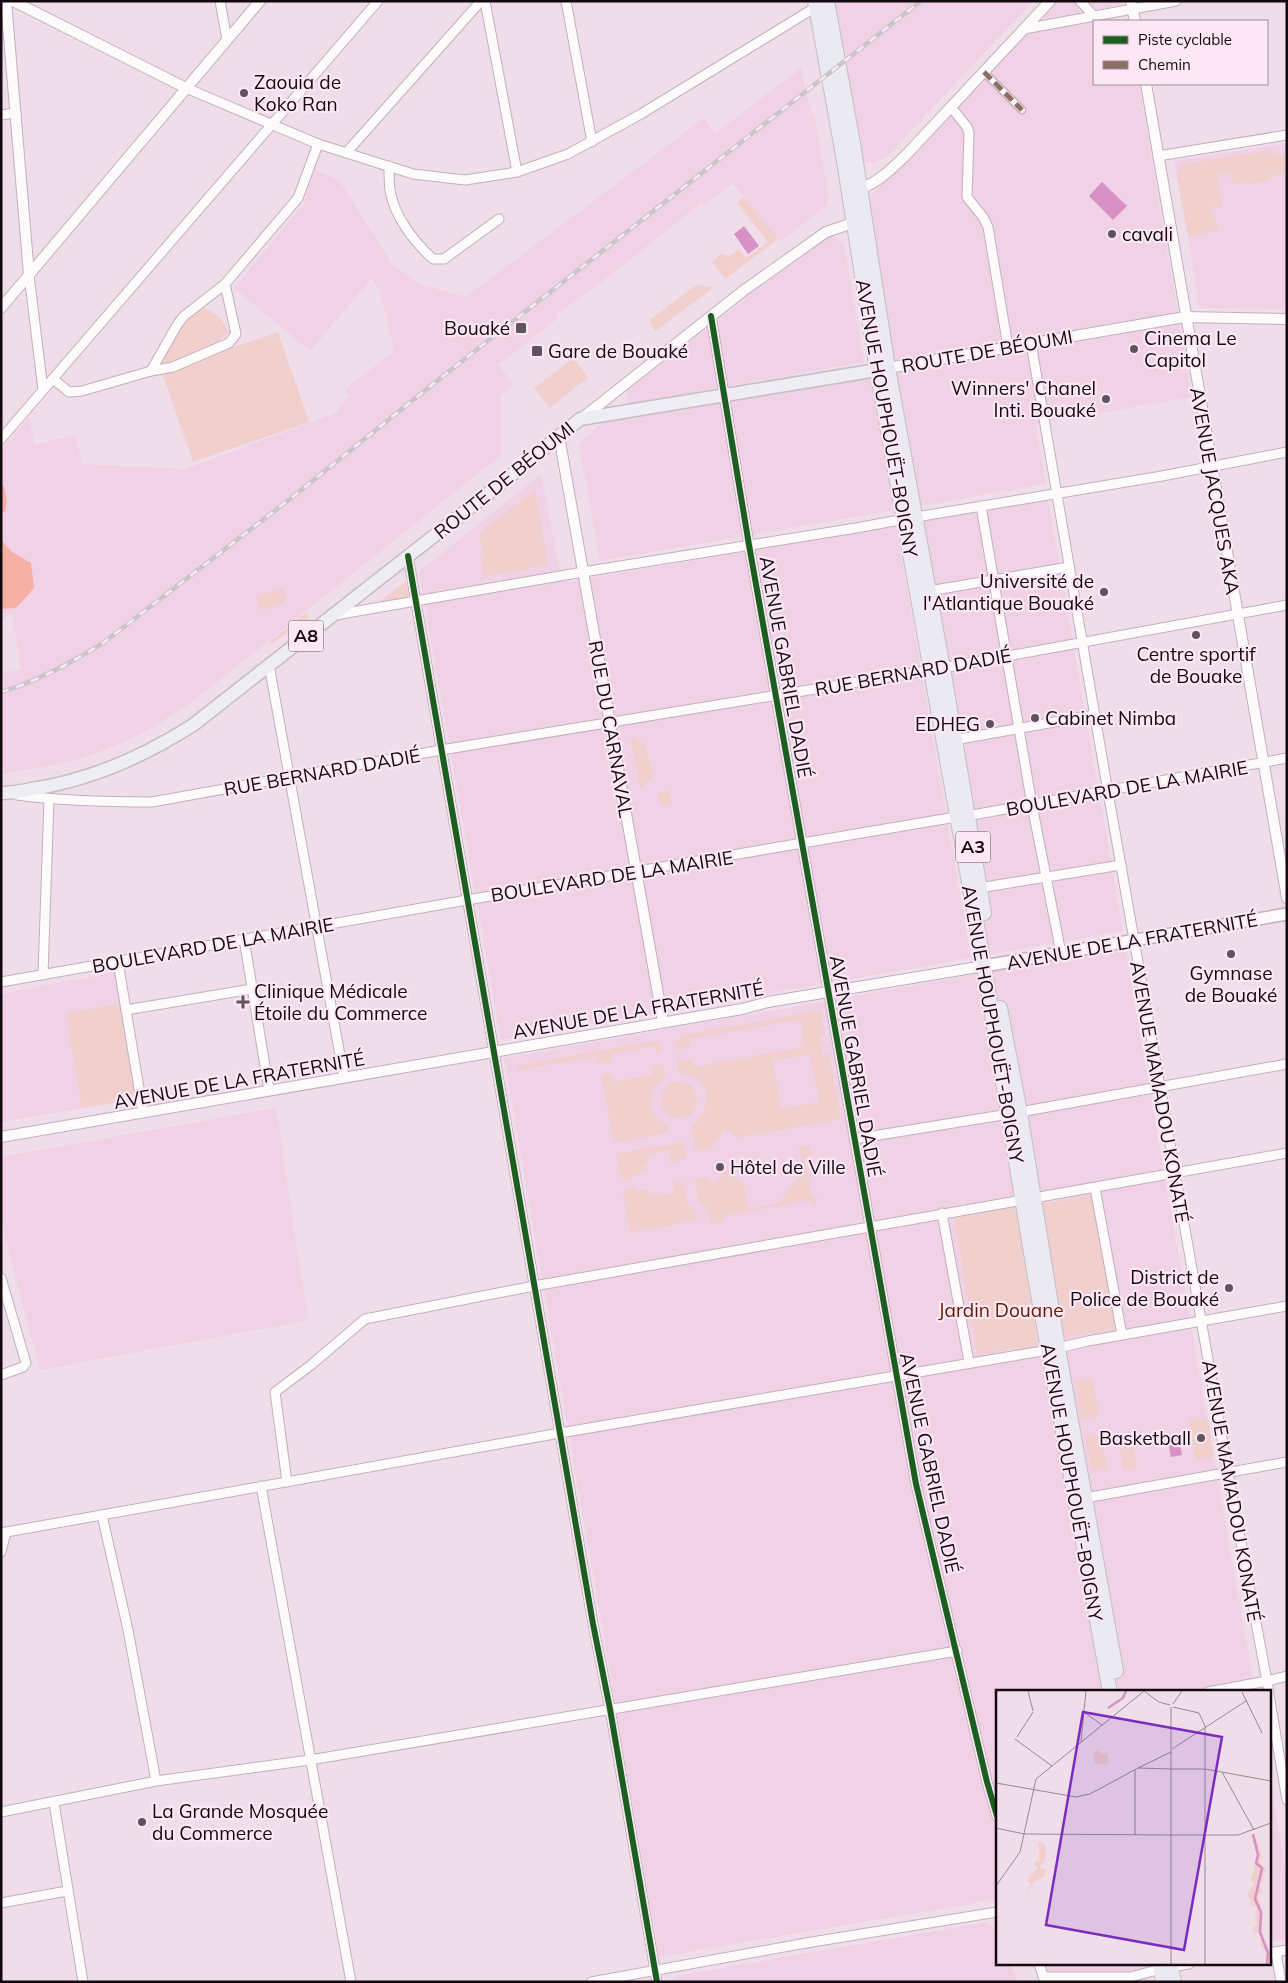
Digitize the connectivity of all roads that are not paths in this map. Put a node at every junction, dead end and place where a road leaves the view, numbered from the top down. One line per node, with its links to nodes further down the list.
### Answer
1 (6, 1): 23 (street)
2 (12, 1): 20 (street)
3 (220, 1): 17 (street)
4 (260, 1): 17 (street)
5 (378, 1): 25 (street)
6 (481, 1): 29 (street)
7 (486, 1): 32 (street)
8 (566, 1): 27 (street)
9 (1050, 1): 16 (street)
10 (1080, 1): 14 (street)
11 (1176, 1): 13 (street)
12 (819, 3): 27 (street); 33 (highway, AVENUE HOUPHOUËT-BOIGNY / A3); 35 (highway, AVENUE HOUPHOUËT-BOIGNY / A3)
13 (1132, 5): 14 (street); 15 (street)
14 (1094, 16): 16 (street)
15 (1135, 20)
16 (1024, 29): 18 (street)
17 (227, 40): 20 (street)
18 (984, 72): 21 (street); 22 (street)
19 (1146, 85): 30 (street, AVENUE JACQUES AKA)
20 (186, 88): 25 (street); 36 (street)
21 (951, 107): 33 (street); 43 (street)
22 (1022, 110)
23 (16, 113): 24 (street); 36 (street)
24 (1, 115)
25 (272, 124): 28 (street); 46 (street)
26 (1287, 135): 30 (street)
27 (592, 142): 32 (street)
28 (318, 144): 29 (street); 37 (street)
29 (346, 152): 31 (street)
30 (1158, 156): 40 (street, AVENUE JACQUES AKA)
31 (388, 166): 32 (street); 34 (street)
32 (517, 172)
33 (860, 189): 44 (highway, AVENUE HOUPHOUËT-BOIGNY / A3)
34 (499, 219)
35 (853, 223): 39 (street); 44 (highway, AVENUE HOUPHOUËT-BOIGNY / A3)
36 (29, 275): 38 (street); 47 (street)
37 (225, 284): 45 (street); 45 (street)
38 (1, 308)
39 (711, 316): 48 (street, AVENUE GABRIEL DADIÉ); 49 (street)
40 (1185, 317): 41 (street, ROUTE DE BÉOUMI / A8); 42 (street, ROUTE DE BÉOUMI / A8); 53 (street, AVENUE JACQUES AKA)
41 (1287, 318)
42 (1031, 344): 43 (street, ROUTE DE BÉOUMI / A8); 54 (street, AVENUE MAMADOU KONATÉ)
43 (1008, 347): 44 (street, ROUTE DE BÉOUMI / A8)
44 (882, 369): 48 (main road, ROUTE DE BÉOUMI / A8); 56 (highway, AVENUE HOUPHOUËT-BOIGNY / A3)
45 (152, 371): 46 (street)
46 (53, 379): 47 (street)
47 (43, 390): 51 (street)
48 (724, 395): 49 (main road, ROUTE DE BÉOUMI / A8); 57 (street, AVENUE GABRIEL DADIÉ)
49 (580, 419): 50 (main road, ROUTE DE BÉOUMI / A8)
50 (559, 436): 58 (main road, ROUTE DE BÉOUMI / A8); 60 (street, RUE DU CARNAVAL)
51 (1, 439)
52 (1287, 452): 53 (street)
53 (1211, 467): 54 (street); 65 (street, AVENUE JACQUES AKA)
54 (1056, 493): 55 (street); 59 (street, AVENUE MAMADOU KONATÉ)
55 (981, 506): 56 (street); 61 (street)
56 (911, 518): 57 (street); 62 (highway, AVENUE HOUPHOUËT-BOIGNY / A3); 70 (highway, AVENUE HOUPHOUËT-BOIGNY / A3)
57 (749, 545): 60 (street); 71 (street, AVENUE GABRIEL DADIÉ)
58 (408, 556): 63 (street); 66 (main road, ROUTE DE BÉOUMI / A8)
59 (1069, 567): 61 (street); 67 (street, AVENUE MAMADOU KONATÉ)
60 (583, 572): 63 (street); 73 (street, RUE DU CARNAVAL)
61 (994, 580): 62 (street); 68 (street)
62 (929, 591): 70 (highway, AVENUE HOUPHOUËT-BOIGNY / A3)
63 (416, 601): 66 (street); 76 (street)
64 (1287, 605): 65 (street, RUE BERNARD DADIÉ)
65 (1237, 614): 67 (street, RUE BERNARD DADIÉ); 78 (street, AVENUE JACQUES AKA)
66 (332, 616): 69 (main road, ROUTE DE BÉOUMI / A8)
67 (1082, 642): 68 (street, RUE BERNARD DADIÉ); 72 (street, AVENUE MAMADOU KONATÉ)
68 (1006, 656): 70 (street, RUE BERNARD DADIÉ); 74 (street)
69 (269, 665): 79 (street); 81 (main road, ROUTE DE BÉOUMI / A8)
70 (937, 669): 71 (street, RUE BERNARD DADIÉ); 75 (highway, AVENUE HOUPHOUËT-BOIGNY / A3); 84 (highway, AVENUE HOUPHOUËT-BOIGNY / A3)
71 (777, 695): 73 (street, RUE BERNARD DADIÉ); 85 (street, AVENUE GABRIEL DADIÉ)
72 (1094, 714): 74 (street); 80 (street, AVENUE MAMADOU KONATÉ)
73 (610, 723): 76 (street, RUE BERNARD DADIÉ); 87 (street, RUE DU CARNAVAL)
74 (1019, 728): 75 (street); 83 (street)
75 (954, 740): 84 (highway, AVENUE HOUPHOUËT-BOIGNY / A3)
76 (442, 750): 79 (street, RUE BERNARD DADIÉ); 91 (street)
77 (1287, 758): 78 (street, BOULEVARD DE LA MAIRIE)
78 (1263, 763): 80 (street, BOULEVARD DE LA MAIRIE); 90 (street, AVENUE JACQUES AKA)
79 (290, 777): 82 (street, RUE BERNARD DADIÉ); 93 (street)
80 (1108, 792): 83 (street, BOULEVARD DE LA MAIRIE); 86 (street, AVENUE MAMADOU KONATÉ)
81 (3, 793): 82 (street, RUE BERNARD DADIÉ)
82 (48, 799): 99 (street)
83 (1032, 805): 84 (street, BOULEVARD DE LA MAIRIE); 88 (street)
84 (962, 817): 85 (street, BOULEVARD DE LA MAIRIE); 89 (highway, AVENUE HOUPHOUËT-BOIGNY / A3); 98 (highway, AVENUE HOUPHOUËT-BOIGNY / A3)
85 (803, 844): 87 (street, BOULEVARD DE LA MAIRIE); 102 (street, AVENUE GABRIEL DADIÉ)
86 (1121, 865): 88 (street); 95 (street, AVENUE MAMADOU KONATÉ)
87 (637, 872): 91 (street, BOULEVARD DE LA MAIRIE); 104 (street, RUE DU CARNAVAL)
88 (1046, 877): 89 (street); 96 (street)
89 (979, 888): 98 (highway, AVENUE HOUPHOUËT-BOIGNY / A3)
90 (1287, 898)
91 (467, 900): 93 (street, BOULEVARD DE LA MAIRIE); 105 (street)
92 (1287, 914): 95 (main road, AVENUE DE LA FRATERNITÉ)
93 (317, 926): 94 (street, BOULEVARD DE LA MAIRIE); 107 (street)
94 (244, 939): 97 (street, BOULEVARD DE LA MAIRIE); 101 (street)
95 (1134, 941): 96 (main road, AVENUE DE LA FRATERNITÉ); 108 (street, AVENUE MAMADOU KONATÉ)
96 (1061, 953): 98 (main road, AVENUE DE LA FRATERNITÉ)
97 (118, 962): 99 (street, BOULEVARD DE LA MAIRIE); 103 (street)
98 (988, 965): 102 (street, AVENUE DE LA FRATERNITÉ); 111 (highway, AVENUE HOUPHOUËT-BOIGNY / A3)
99 (44, 975): 100 (street, BOULEVARD DE LA MAIRIE)
100 (1, 982)
101 (252, 989): 103 (street); 109 (street)
102 (828, 993): 104 (street, AVENUE DE LA FRATERNITÉ); 113 (street, AVENUE GABRIEL DADIÉ)
103 (126, 1010): 110 (street)
104 (663, 1022): 105 (street, AVENUE DE LA FRATERNITÉ)
105 (494, 1050): 107 (street, AVENUE DE LA FRATERNITÉ); 121 (street)
106 (1287, 1064): 108 (street)
107 (344, 1076): 109 (street, AVENUE DE LA FRATERNITÉ)
108 (1160, 1086): 111 (street); 115 (street, AVENUE MAMADOU KONATÉ)
109 (269, 1090): 110 (street, AVENUE DE LA FRATERNITÉ)
110 (143, 1112): 112 (street, AVENUE DE LA FRATERNITÉ)
111 (1014, 1113): 113 (street); 117 (highway, AVENUE HOUPHOUËT-BOIGNY / A3)
112 (1, 1137)
113 (854, 1139): 119 (street, AVENUE GABRIEL DADIÉ)
114 (1287, 1153): 115 (street)
115 (1175, 1173): 116 (street); 123 (street, AVENUE MAMADOU KONATÉ)
116 (1095, 1188): 117 (street); 124 (street)
117 (1028, 1199): 118 (street); 125 (highway, AVENUE HOUPHOUËT-BOIGNY / A3)
118 (942, 1213): 119 (street); 126 (street)
119 (869, 1226): 121 (street); 128 (street, AVENUE GABRIEL DADIÉ)
120 (1, 1278): 127 (street)
121 (534, 1286): 129 (street); 132 (street)
122 (1287, 1306): 123 (street)
123 (1201, 1321): 124 (street); 131 (street, AVENUE MAMADOU KONATÉ)
124 (1122, 1335): 125 (street)
125 (1053, 1349): 126 (street); 134 (highway, AVENUE HOUPHOUËT-BOIGNY / A3); 141 (highway, AVENUE HOUPHOUËT-BOIGNY / A3)
126 (969, 1362): 128 (street)
127 (1, 1375)
128 (896, 1375): 129 (street); 138 (street, AVENUE GABRIEL DADIÉ)
129 (560, 1434): 132 (street); 146 (street)
130 (1287, 1462): 131 (street)
131 (1228, 1473): 134 (street); 140 (street, AVENUE MAMADOU KONATÉ)
132 (287, 1482): 133 (street)
133 (262, 1486): 135 (street); 147 (street)
134 (1085, 1498): 142 (highway, AVENUE HOUPHOUËT-BOIGNY / A3)
135 (102, 1515): 136 (street); 148 (street)
136 (4, 1533): 137 (street)
137 (1, 1552)
138 (957, 1651): 146 (street); 152 (street, AVENUE GABRIEL DADIÉ)
139 (1287, 1676): 140 (street)
140 (1267, 1681): 143 (street); 144 (street, AVENUE MAMADOU KONATÉ)
141 (1110, 1690)
142 (1119, 1690)
143 (1219, 1690)
144 (1268, 1690)
145 (1270, 1699): 149 (street, AVENUE MAMADOU KONATÉ)
146 (610, 1710): 147 (street); 161 (street)
147 (310, 1760): 148 (street); 164 (street)
148 (156, 1781): 150 (street)
149 (1287, 1800)
150 (54, 1803): 151 (street); 153 (street)
151 (1, 1812)
152 (996, 1812)
153 (68, 1891): 154 (street); 163 (street)
154 (1, 1903)
155 (996, 1912): 161 (street)
156 (1287, 1950): 157 (street)
157 (1273, 1952): 168 (street)
158 (1040, 1966): 162 (street)
159 (1179, 1966): 160 (street)
160 (1165, 1969): 162 (street); 167 (highway)
161 (655, 1970): 165 (street); 166 (street)
162 (1044, 1979)
163 (83, 1982)
164 (351, 1982)
165 (591, 1982)
166 (657, 1982)
167 (1174, 1982)
168 (1281, 1982)

